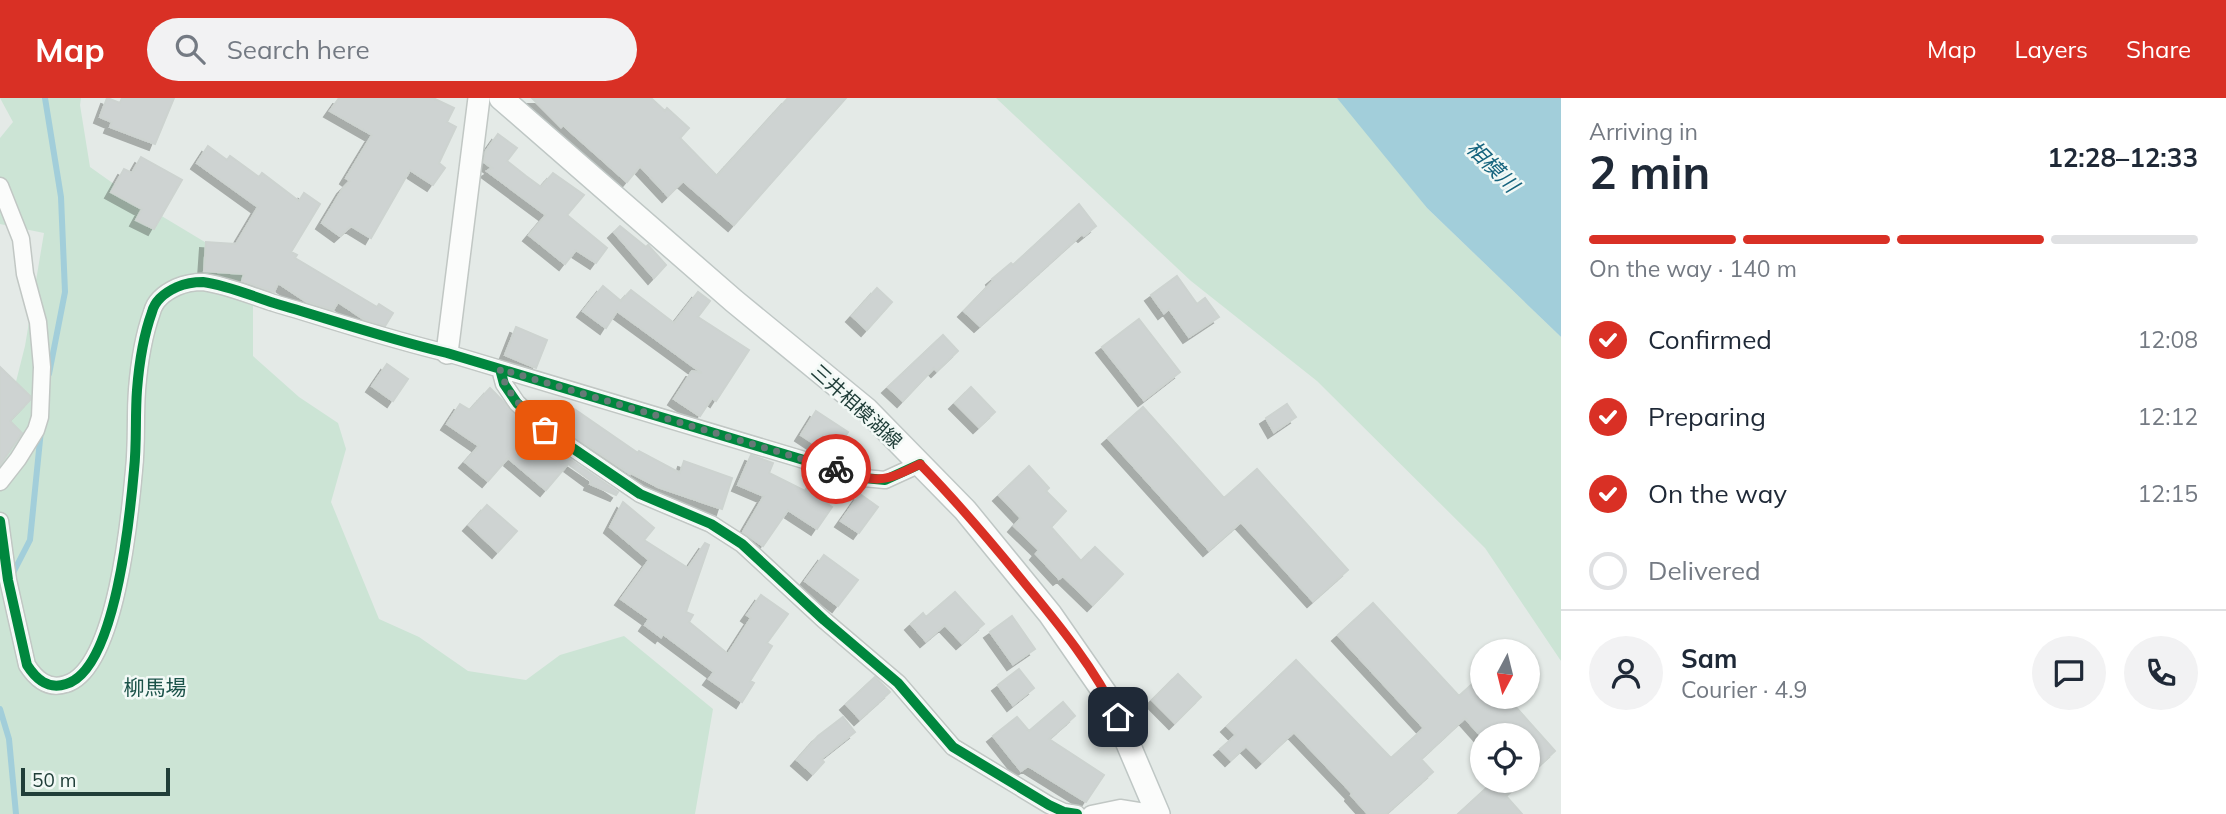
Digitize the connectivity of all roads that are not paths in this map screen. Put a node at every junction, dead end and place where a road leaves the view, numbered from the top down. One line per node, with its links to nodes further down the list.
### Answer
1 (480, 98): 4 (street)
2 (501, 98): 6 (main road, 三井相模湖線)
3 (0, 186): 7 (street)
4 (447, 354): 5 (street); 8 (street)
5 (500, 369): 6 (street); 10 (street)
6 (920, 464): 9 (main road, 三井相模湖線)
7 (0, 482)
8 (0, 521)
9 (1151, 812): 11 (street)
10 (1077, 814)
11 (1091, 814)

